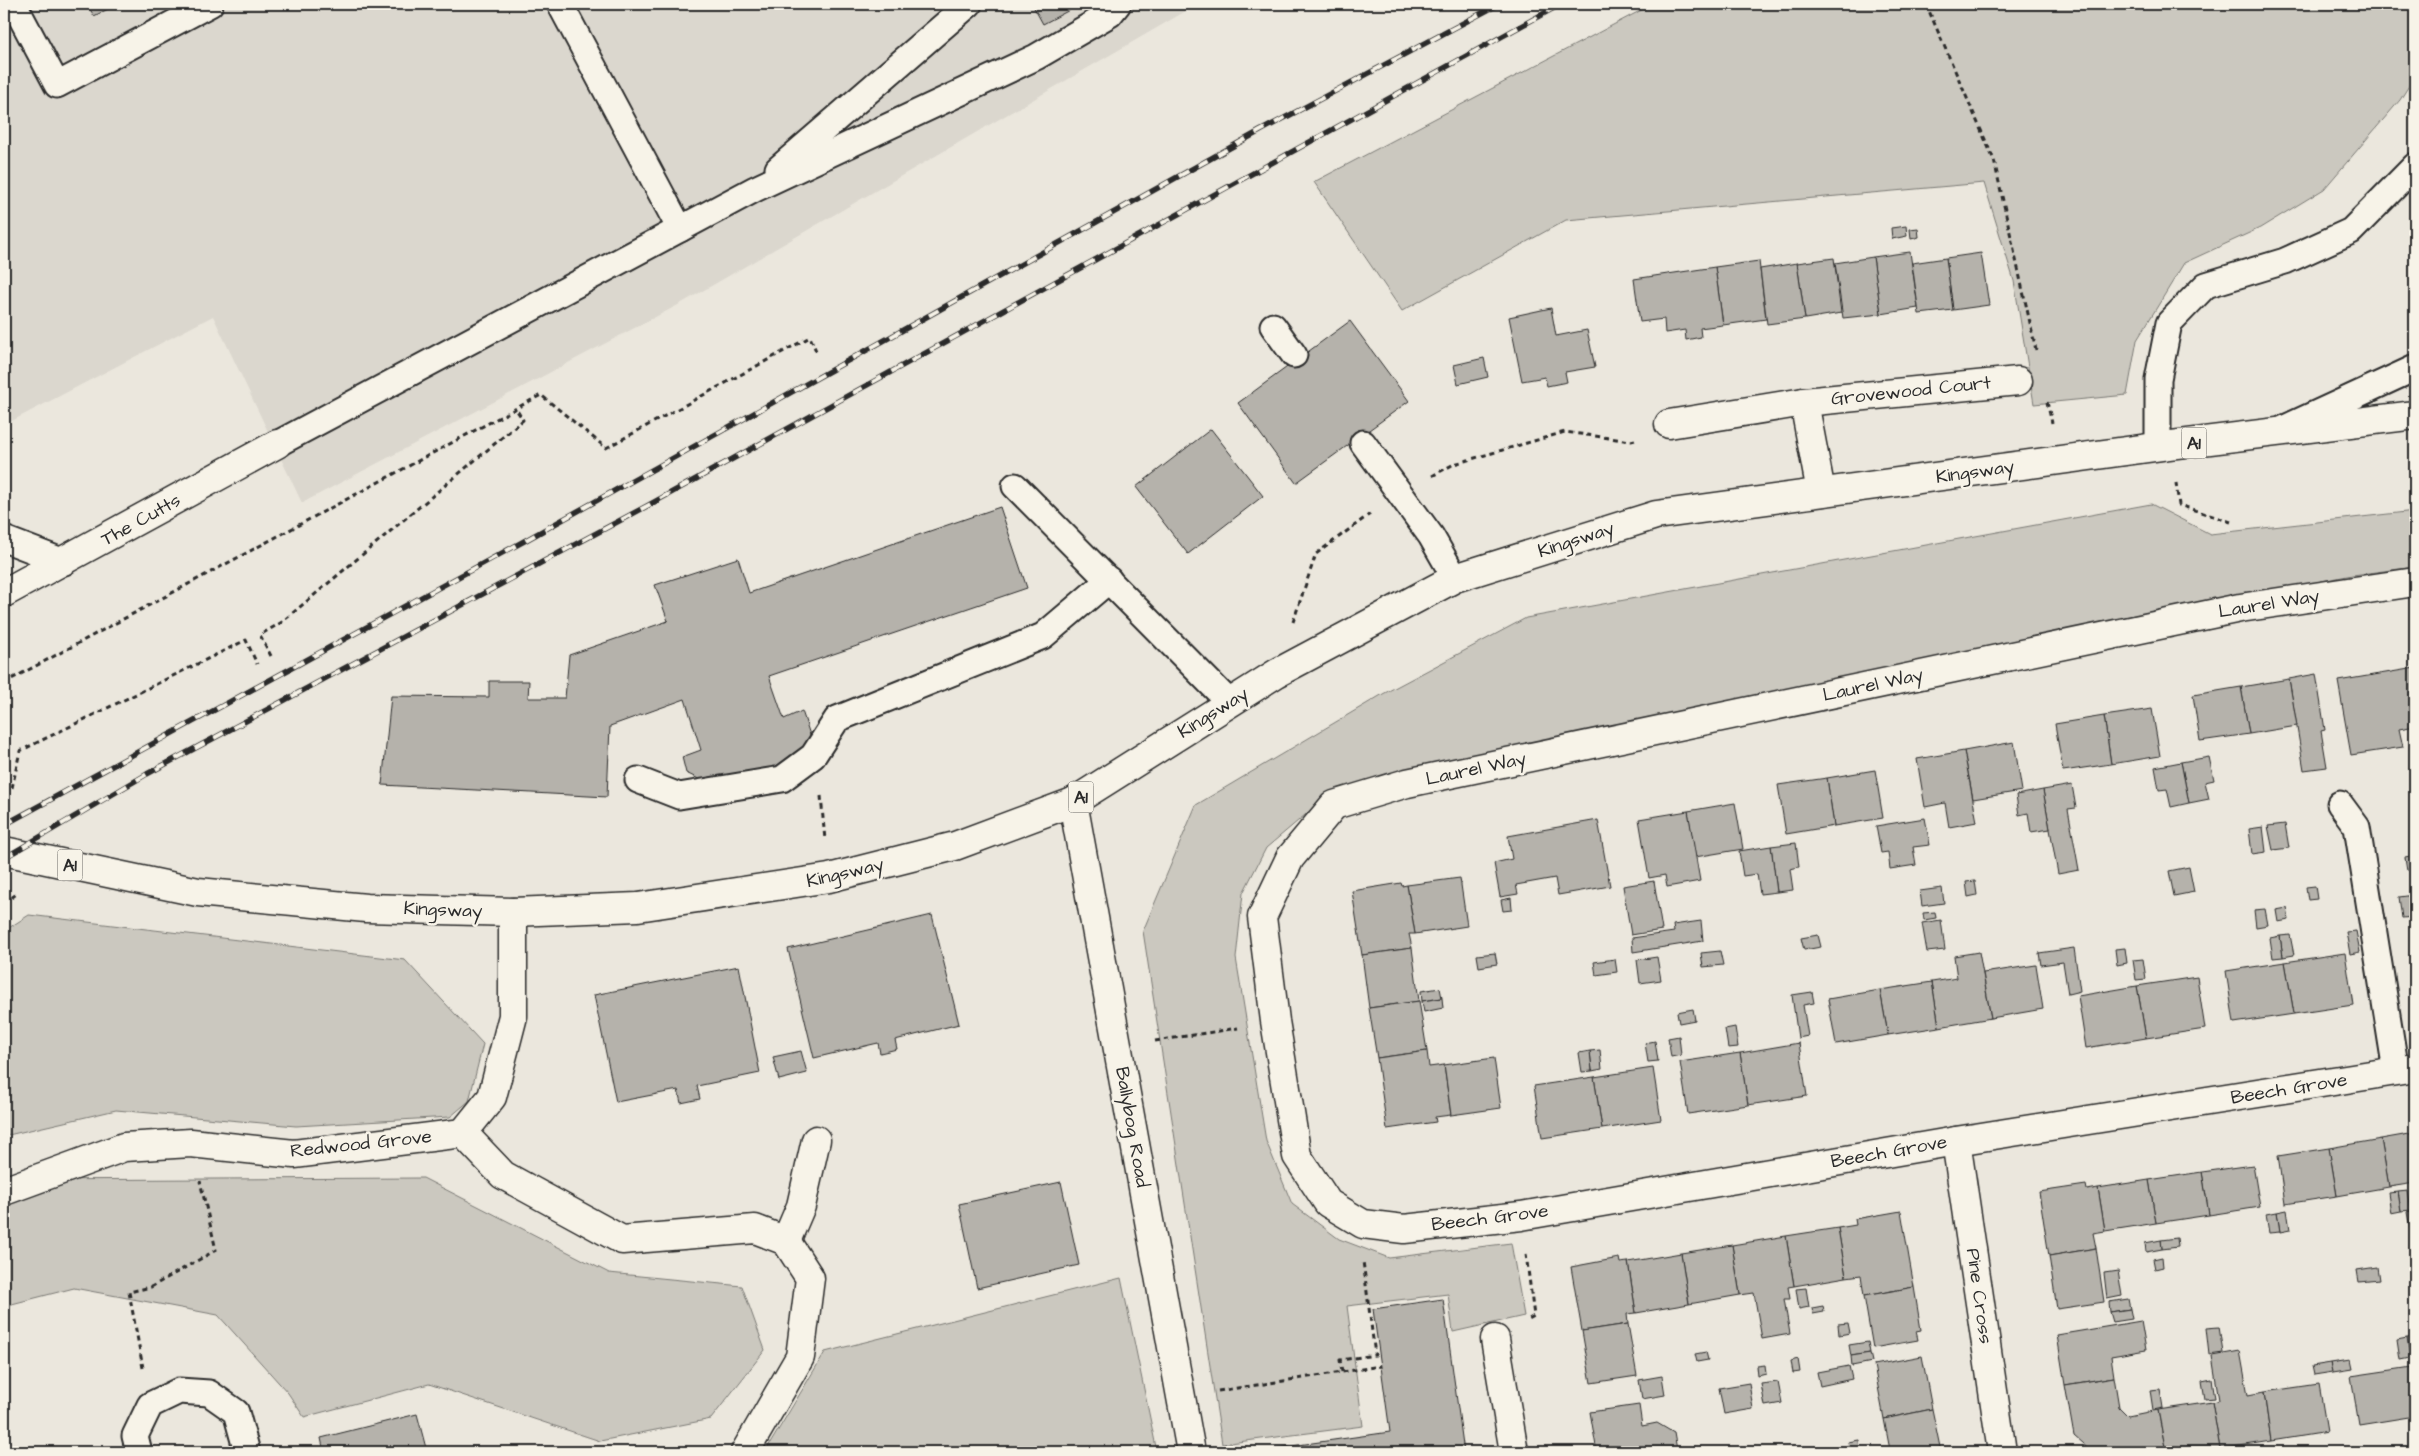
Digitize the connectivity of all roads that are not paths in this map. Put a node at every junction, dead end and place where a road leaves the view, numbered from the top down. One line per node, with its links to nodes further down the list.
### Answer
1 (14, 4): 2 (lane)
2 (210, 4)
3 (560, 4): 8 (lane)
4 (969, 4): 7 (lane)
5 (1118, 4): 7 (lane)
6 (2415, 166): 19 (lane)
7 (755, 189): 8 (lane)
8 (680, 228): 18 (lane)
9 (1273, 326): 10 (lane)
10 (1294, 355)
11 (2415, 368): 16 (lane)
12 (2018, 380): 13 (street, Grovewood Court)
13 (1804, 402): 15 (street, Grovewood Court); 21 (street, Grovewood Court)
14 (2415, 415): 16 (street, Kingsway / A1)
15 (1669, 424)
16 (2274, 433): 19 (street, Kingsway / A1)
17 (1363, 442): 24 (lane)
18 (277, 444): 23 (street, The Cutts)
19 (2164, 446): 21 (street, Kingsway / A1)
20 (1015, 486): 25 (lane)
21 (1821, 492): 24 (street, Kingsway / A1)
22 (4, 539): 23 (lane)
23 (64, 562): 27 (street, The Cutts)
24 (1456, 578): 28 (street, Kingsway / A1)
25 (1109, 580): 28 (lane); 29 (lane)
26 (2415, 582): 39 (street, Laurel Way)
27 (4, 593)
28 (1230, 703): 30 (street, Kingsway / A1)
29 (638, 780)
30 (1073, 802): 33 (street, Kingsway / A1); 45 (street, Ballybog Road)
31 (2340, 804): 34 (lane)
32 (4, 851): 33 (street, Kingsway / A1)
33 (513, 912): 35 (street)
34 (2406, 1070): 37 (street, Beech Grove)
35 (463, 1133): 38 (street, Redwood Grove); 40 (street)
36 (816, 1140): 40 (street)
37 (1956, 1140): 39 (street, Beech Grove); 47 (street, Pine Cross)
38 (4, 1191)
39 (1363, 1224)
40 (786, 1241): 44 (street)
41 (1495, 1339): 46 (street)
42 (139, 1452): 43 (lane)
43 (247, 1452)
44 (745, 1452)
45 (1191, 1452)
46 (1514, 1452)
47 (2002, 1452)

